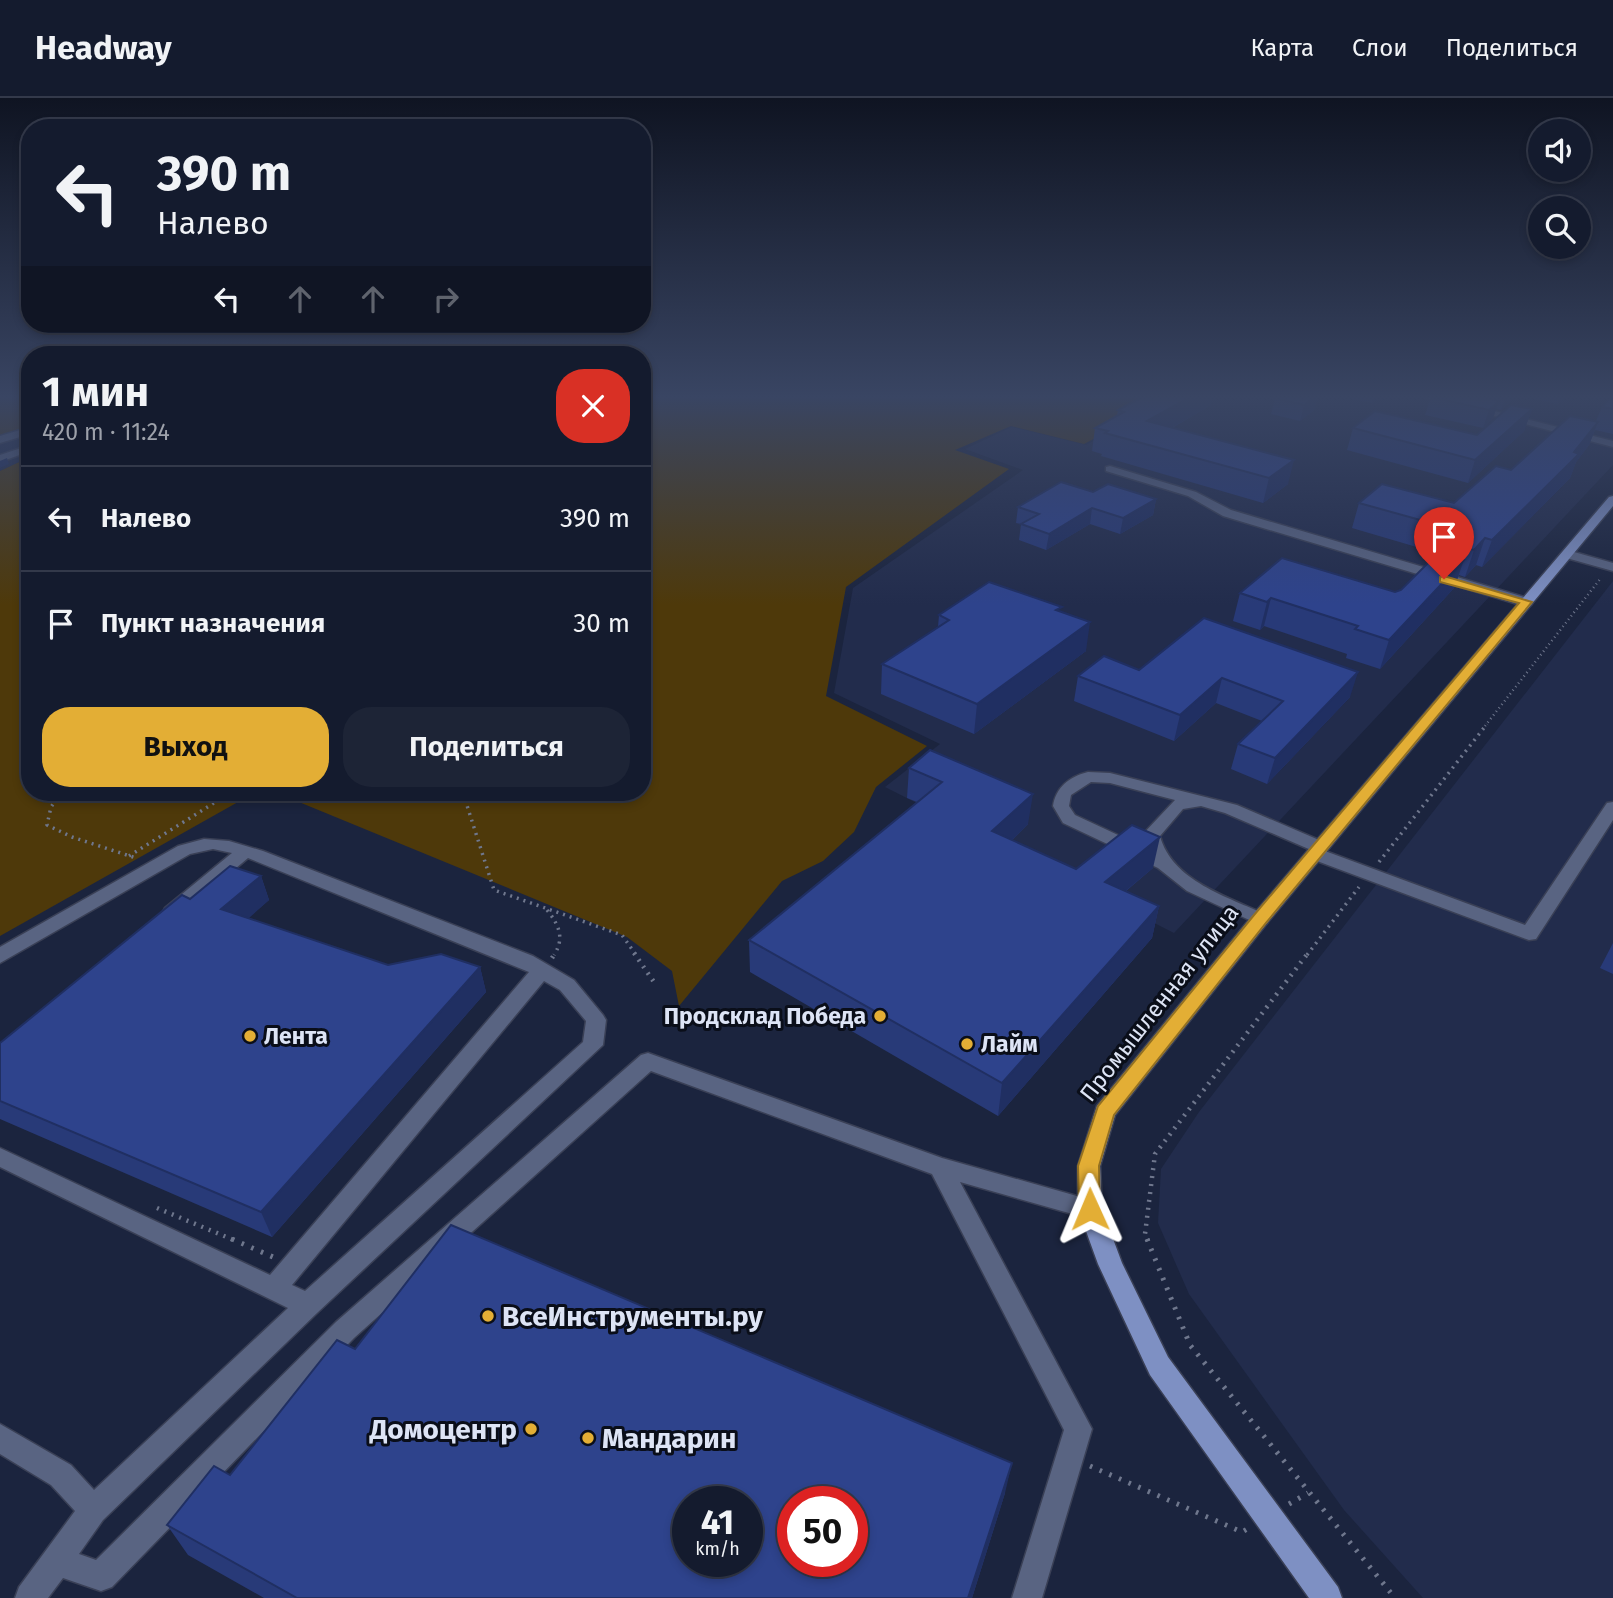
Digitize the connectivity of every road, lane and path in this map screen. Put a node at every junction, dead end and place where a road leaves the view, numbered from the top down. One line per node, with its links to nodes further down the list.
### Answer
1 (1110, 469): 2 (lane)
2 (1131, 476): 3 (lane); 7 (lane)
3 (1111, 487)
4 (1613, 499): 5 (main road, Промышленная улица)
5 (1567, 554): 6 (lane); 7 (main road, Промышленная улица)
6 (1611, 567): 18 (path)
7 (1526, 602): 13 (main road, Промышленная улица)
8 (55, 801): 15 (path)
9 (217, 801): 15 (path)
10 (466, 801): 19 (path)
11 (1202, 802): 13 (lane); 16 (lane); 16 (lane)
12 (1613, 807): 18 (lane)
13 (1317, 850): 18 (lane); 20 (main road, Промышленная улица)
14 (246, 851): 17 (lane); 21 (lane); 23 (lane)
15 (129, 856): 17 (path)
16 (1164, 864): 20 (lane)
17 (158, 865): 22 (lane)
18 (1369, 875): 32 (path)
19 (547, 909): 23 (path); 24 (path)
20 (1260, 919): 27 (main road, Промышленная улица)
21 (160, 922)
22 (0, 956)
23 (542, 970): 28 (lane); 29 (lane)
24 (656, 985)
25 (0, 1157): 28 (lane)
26 (940, 1167): 27 (lane); 35 (lane); 37 (lane)
27 (1090, 1209): 34 (main road, Промышленная улица)
28 (274, 1289): 29 (lane)
29 (308, 1305): 33 (lane)
30 (0, 1438): 33 (lane)
31 (1084, 1463): 34 (path)
32 (1308, 1493): 34 (path); 39 (path)
33 (93, 1510): 35 (lane)
34 (1268, 1517): 38 (main road, Промышленная улица)
35 (57, 1561): 36 (lane)
36 (30, 1598)
37 (1027, 1598)
38 (1327, 1598)
39 (1395, 1598)

